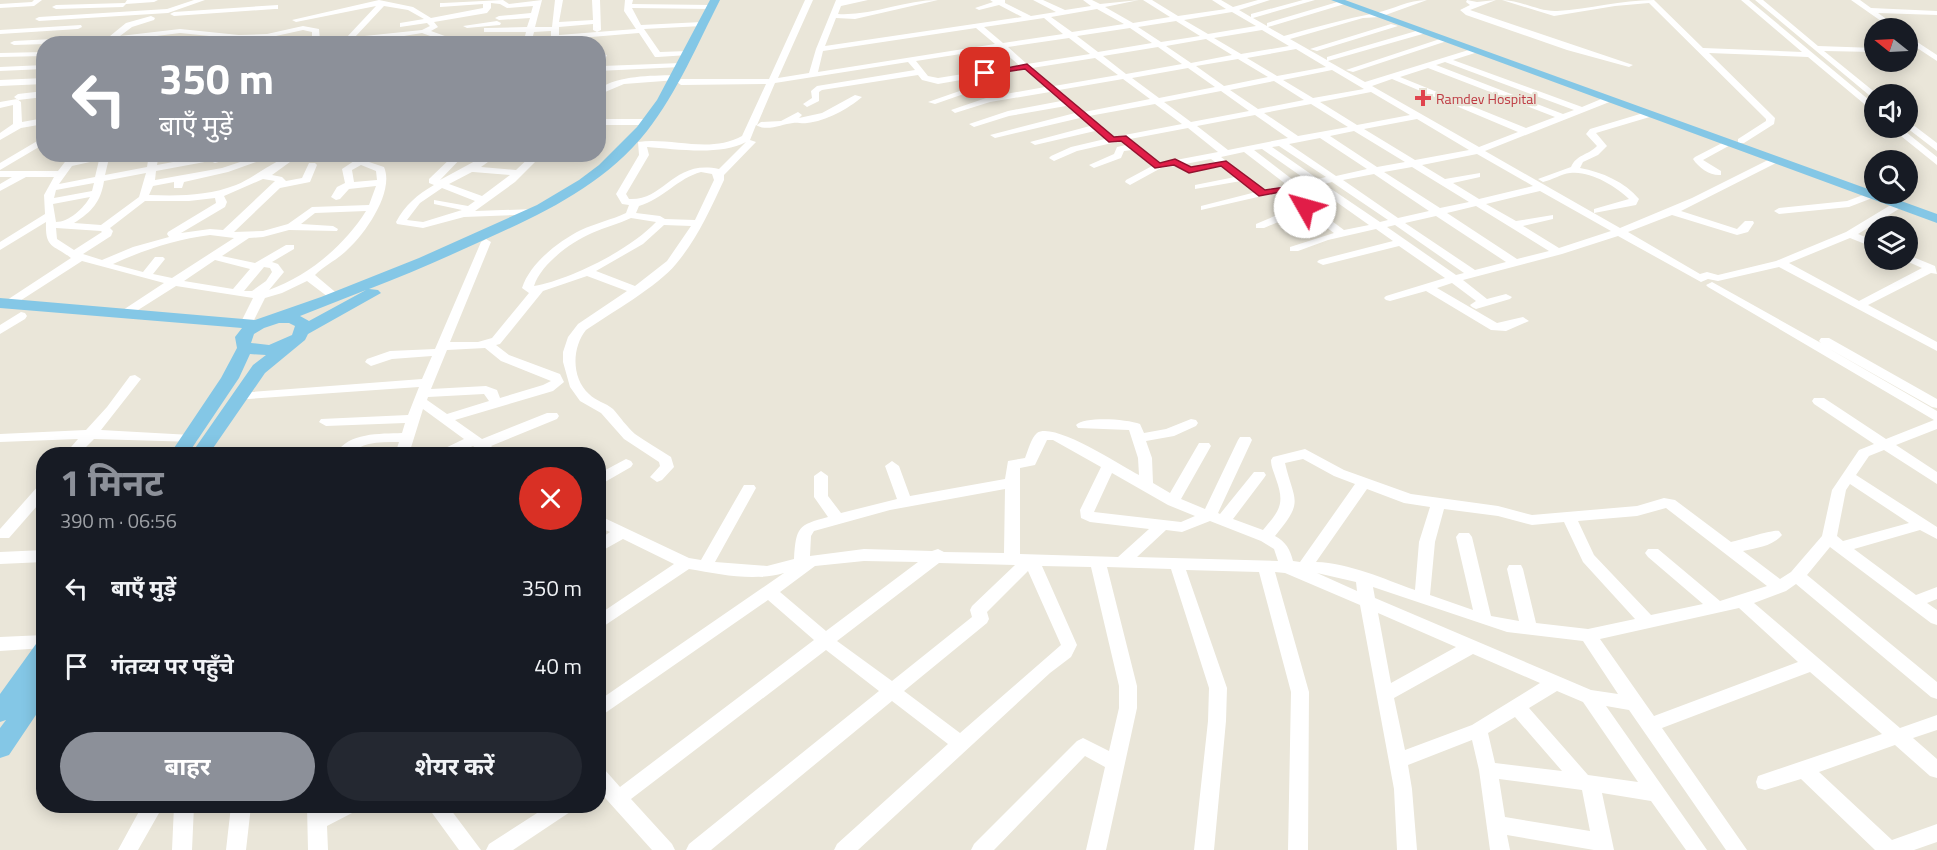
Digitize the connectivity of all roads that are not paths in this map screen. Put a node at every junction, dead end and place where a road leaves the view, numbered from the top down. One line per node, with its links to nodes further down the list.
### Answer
1 (38, 0): 44 (street)
2 (66, 0): 47 (street)
3 (154, 0): 45 (street)
4 (201, 0): 51 (street)
5 (261, 0): 48 (street)
6 (409, 0): 41 (street)
7 (559, 0): 76 (street)
8 (596, 0): 66 (street)
9 (724, 0): 147 (main road)
10 (809, 0): 150 (street)
11 (864, 0): 36 (street)
12 (933, 0): 56 (street)
13 (970, 0): 46 (street)
14 (1010, 0): 31 (street)
15 (1037, 0): 53 (street)
16 (1087, 0): 49 (street)
17 (1135, 0): 49 (street)
18 (1147, 0): 61 (street)
19 (1216, 0): 50 (street)
20 (1226, 0): 50 (street)
21 (1266, 0): 50 (street)
22 (1311, 0): 58 (street)
23 (1410, 0): 54 (street)
24 (1423, 0): 54 (street)
25 (1462, 0): 43 (street)
26 (1492, 0): 43 (street)
27 (1506, 0): 33 (street)
28 (1745, 0): 125 (street)
29 (1759, 0): 113 (street)
30 (1856, 0): 52 (street)
31 (996, 1): 46 (street); 60 (street)
32 (1343, 1): 54 (main road); 74 (street)
33 (1650, 1): 117 (street)
34 (487, 2): 35 (street); 42 (street); 65 (street)
35 (538, 2): 68 (street)
36 (839, 2): 56 (street)
37 (382, 3): 41 (street); 64 (street); 96 (street)
38 (628, 3): 40 (street); 79 (street)
39 (352, 4): 64 (street)
40 (713, 4): 69 (main road)
41 (399, 5): 65 (street)
42 (442, 5)
43 (1476, 5): 106 (street)
44 (0, 6)
45 (123, 6): 47 (street); 51 (street); 63 (street)
46 (981, 6): 67 (street)
47 (56, 7): 63 (street)
48 (276, 7): 51 (street); 64 (street)
49 (1102, 7): 53 (street); 71 (street)
50 (1235, 9): 58 (street); 61 (street); 74 (street)
51 (164, 10): 90 (street)
52 (1869, 10): 55 (street); 62 (street)
53 (1065, 13): 57 (street)
54 (1374, 13): 83 (main road); 104 (street); 203 (main road)
55 (1937, 13)
56 (833, 16): 114 (street)
57 (1045, 16): 60 (street); 86 (street)
58 (1254, 16): 74 (street)
59 (498, 18): 68 (street)
60 (1030, 18): 67 (street)
61 (1176, 18): 71 (street); 102 (street)
62 (1881, 18)
63 (39, 19): 80 (street)
64 (295, 19): 78 (street)
65 (430, 20): 70 (street); 82 (street)
66 (596, 22): 76 (street); 88 (street)
67 (1005, 22): 73 (street)
68 (532, 23): 72 (street); 76 (street); 81 (street); 99 (street)
69 (702, 24): 79 (street); 127 (main road)
70 (403, 25)
71 (1131, 25): 86 (street); 110 (street)
72 (467, 26)
73 (978, 26): 109 (street); 114 (street)
74 (1265, 26): 102 (street); 104 (street)
75 (1394, 26): 115 (street)
76 (555, 27): 100 (street)
77 (240, 28): 93 (street)
78 (303, 28): 94 (street); 95 (street)
79 (640, 29): 88 (street); 123 (street)
80 (27, 30): 84 (street); 89 (street); 107 (street)
81 (487, 30)
82 (425, 31): 97 (street); 98 (street)
83 (1423, 31): 105 (main road); 131 (street)
84 (2, 32)
85 (189, 33): 87 (street); 91 (street); 92 (street)
86 (1070, 34): 109 (street); 124 (street)
87 (203, 35): 93 (street)
88 (597, 35): 101 (street)
89 (67, 36)
90 (115, 36)
91 (145, 36)
92 (179, 36)
93 (214, 36)
94 (260, 36)
95 (314, 36)
96 (351, 36)
97 (400, 36)
98 (436, 36)
99 (529, 36)
100 (555, 36)
101 (591, 36)
102 (1206, 36): 110 (street); 126 (street)
103 (1568, 37): 106 (street)
104 (1285, 38): 112 (street); 115 (street)
105 (1446, 40): 116 (main road); 140 (street)
106 (1550, 41): 134 (street)
107 (14, 43): 108 (street); 122 (street)
108 (36, 43)
109 (1001, 45): 128 (street); 135 (street)
110 (1159, 45): 124 (street); 136 (street)
111 (1918, 46): 120 (street)
112 (1295, 47): 126 (street); 131 (street)
113 (1817, 48): 118 (street); 155 (street)
114 (820, 49): 142 (street)
115 (1314, 49): 131 (street)
116 (1475, 50): 130 (street); 163 (main road)
117 (1701, 50): 125 (street); 203 (street)
118 (1864, 50)
119 (1918, 52): 120 (street)
120 (1928, 53): 129 (street)
121 (36, 54): 122 (street)
122 (0, 55)
123 (658, 55): 127 (street); 132 (street)
124 (1096, 55): 135 (street); 144 (street)
125 (1809, 55): 167 (street)
126 (1242, 57): 136 (street); 146 (street)
127 (684, 59): 132 (street); 147 (main road)
128 (910, 59): 141 (street); 142 (street)
129 (1937, 59)
130 (1447, 60): 133 (street); 173 (street)
131 (1331, 64): 140 (street); 146 (street); 153 (street)
132 (664, 65): 138 (street)
133 (1428, 65): 145 (street); 179 (street)
134 (1629, 65)
135 (1027, 66): 143 (street); 157 (street)
136 (1188, 66): 144 (street); 158 (street)
137 (36, 67): 139 (street)
138 (606, 67)
139 (0, 69)
140 (1350, 70): 153 (street)
141 (920, 72): 143 (street); 180 (street)
142 (813, 74): 150 (street)
143 (965, 76): 156 (street)
144 (1124, 77): 157 (street); 165 (street)
145 (1393, 77): 153 (street); 191 (street)
146 (1276, 79): 158 (street); 166 (street)
147 (678, 80): 150 (street); 152 (street); 182 (main road); 205 (main road)
148 (36, 81): 151 (street)
149 (606, 81): 152 (street)
150 (773, 81): 170 (street)
151 (0, 83)
152 (625, 83): 154 (street)
153 (1369, 86): 166 (street); 175 (street); 178 (street)
154 (606, 87)
155 (1864, 87)
156 (977, 88): 164 (street); 168 (street)
157 (1051, 89): 164 (street); 169 (street)
158 (1221, 90): 165 (street); 174 (street)
159 (36, 96): 162 (street)
160 (0, 97): 162 (street)
161 (858, 97): 180 (street)
162 (18, 99): 171 (street); 185 (street)
163 (1609, 99): 173 (street); 176 (main road)
164 (989, 100): 172 (street)
165 (1155, 101): 177 (street); 187 (street)
166 (1313, 101): 174 (street); 190 (street)
167 (1864, 101)
168 (932, 102)
169 (1066, 102): 177 (street); 184 (street)
170 (762, 104): 186 (street); 205 (street)
171 (0, 105)
172 (955, 110)
173 (1583, 110): 179 (street)
174 (1258, 114): 187 (street); 201 (street)
175 (1427, 114): 178 (street); 209 (street)
176 (1650, 114): 203 (main road); 237 (street)
177 (1080, 116): 189 (street); 193 (street)
178 (1416, 116): 190 (street); 212 (street)
179 (1564, 118): 191 (street)
180 (791, 120): 186 (street)
181 (36, 122): 185 (street)
182 (647, 122): 183 (street); 285 (main road)
183 (606, 124)
184 (974, 124)
185 (18, 125): 188 (street); 195 (street)
186 (761, 125): 242 (street)
187 (1188, 126): 197 (street); 214 (street)
188 (0, 128)
189 (1095, 128): 200 (street); 202 (street)
190 (1358, 128): 194 (street); 228 (street)
191 (1527, 132): 209 (street)
192 (1918, 133): 196 (street)
193 (995, 135)
194 (1322, 135): 201 (street); 236 (street)
195 (0, 137)
196 (1923, 137): 199 (street); 210 (street)
197 (1123, 138): 200 (street); 208 (street)
198 (1908, 138): 227 (street)
199 (1937, 138)
200 (1112, 140): 213 (street)
201 (1297, 140): 204 (street)
202 (1035, 142)
203 (1735, 142): 215 (main road); 239 (street); 263 (main road)
204 (1282, 143): 207 (street); 247 (street)
205 (641, 144): 275 (street); 310 (main road)
206 (36, 145): 233 (street)
207 (1264, 146): 211 (street); 251 (street)
208 (1133, 147): 231 (street); 232 (street)
209 (1488, 147): 212 (street); 256 (street)
210 (1937, 148)
211 (1246, 149): 214 (street); 258 (street)
212 (1477, 151): 228 (street); 256 (street)
213 (1054, 158)
214 (1224, 158): 226 (street); 226 (street); 246 (street)
215 (1775, 160): 264 (main road); 287 (street)
216 (104, 162): 245 (street)
217 (153, 162): 235 (street)
218 (186, 162): 235 (street)
219 (250, 162): 248 (street)
220 (284, 162): 244 (street)
221 (353, 162): 257 (street)
222 (368, 162): 249 (street)
223 (452, 162): 255 (street)
224 (483, 162): 234 (street)
225 (530, 162): 238 (street)
226 (1175, 162): 232 (street)
227 (1937, 162)
228 (1414, 163): 236 (street); 252 (street)
229 (70, 164): 241 (street); 261 (street)
230 (312, 165): 254 (street)
231 (1094, 165)
232 (1158, 166): 250 (street)
233 (0, 167)
234 (473, 169): 238 (street); 255 (street)
235 (152, 170): 245 (street); 253 (street)
236 (1375, 170): 247 (street); 286 (street)
237 (1574, 170): 256 (street); 281 (street)
238 (519, 173): 272 (street)
239 (1718, 173)
240 (0, 174): 241 (street)
241 (24, 174): 260 (street)
242 (719, 174): 275 (street); 294 (street)
243 (1477, 175): 252 (street)
244 (261, 176): 254 (street); 267 (street)
245 (101, 178): 261 (street); 265 (street)
246 (1242, 178): 259 (street); 266 (street)
247 (1336, 178): 251 (street); 292 (street)
248 (180, 180): 253 (street); 271 (street)
249 (382, 182): 257 (street); 279 (street)
250 (1130, 182)
251 (1316, 182): 258 (street); 296 (street)
252 (1444, 182): 274 (street)
253 (149, 184): 270 (street)
254 (278, 184): 304 (street)
255 (443, 184): 272 (street); 284 (street)
256 (1545, 184): 274 (street); 281 (street); 303 (street)
257 (350, 186): 269 (street)
258 (1295, 186): 262 (street)
259 (1199, 187)
260 (0, 188)
261 (52, 188): 289 (street)
262 (1282, 189): 266 (street); 278 (street)
263 (1864, 189)
264 (1864, 189)
265 (98, 193): 289 (street); 289 (street)
266 (1263, 194): 280 (street)
267 (218, 195): 271 (street); 308 (street)
268 (1864, 196): 282 (street)
269 (336, 197)
270 (143, 198): 271 (street); 300 (street)
271 (174, 198)
272 (483, 200): 284 (street)
273 (438, 202): 284 (street)
274 (1479, 203): 286 (street); 297 (street)
275 (636, 204): 288 (street)
276 (1917, 204): 283 (main road)
277 (1898, 205): 291 (main road); 306 (street)
278 (1305, 207): 298 (street); 305 (street)
279 (373, 208): 299 (street); 328 (street)
280 (1205, 208)
281 (1598, 211): 302 (street)
282 (1779, 211)
283 (1937, 211)
284 (467, 212): 285 (street)
285 (534, 212): 339 (main road)
286 (1438, 212): 292 (street); 320 (street)
287 (1673, 212): 295 (street); 302 (street)
288 (630, 215): 293 (street); 334 (street)
289 (53, 217): 300 (street); 312 (street); 316 (street)
290 (1549, 217): 297 (street)
291 (1937, 219)
292 (1397, 221): 296 (street); 327 (street)
293 (661, 222): 294 (street); 326 (street)
294 (698, 223): 335 (street)
295 (1749, 224)
296 (1376, 225): 305 (street); 311 (street)
297 (1514, 225): 315 (street)
298 (1260, 226)
299 (290, 227): 301 (street); 307 (street)
300 (103, 228): 316 (street)
301 (333, 229)
302 (1631, 229): 303 (street); 331 (street)
303 (1620, 233): 315 (street); 331 (street)
304 (225, 234): 307 (street); 308 (street)
305 (1342, 234): 314 (street)
306 (1850, 234): 309 (street); 321 (street)
307 (246, 235): 317 (street)
308 (166, 240): 323 (street)
309 (1864, 240)
310 (486, 242): 351 (main road); 354 (street)
311 (1401, 242): 319 (street); 330 (street)
312 (0, 247)
313 (290, 248): 324 (street)
314 (1294, 249)
315 (1558, 252): 320 (street)
316 (76, 256): 323 (street); 343 (street)
317 (214, 257): 324 (street); 332 (street)
318 (159, 259): 329 (street)
319 (1323, 262)
320 (1514, 262): 327 (street)
321 (1780, 263): 331 (street); 342 (street)
322 (1918, 263): 325 (street)
323 (103, 264): 329 (street)
324 (259, 265): 336 (street); 337 (street)
325 (1934, 270): 342 (street)
326 (585, 271): 334 (street); 335 (street)
327 (1473, 274): 330 (street)
328 (309, 275): 337 (street); 339 (street)
329 (146, 276): 332 (street)
330 (1454, 279): 333 (street); 341 (street)
331 (1712, 280): 361 (street); 363 (street)
332 (173, 282): 336 (street); 345 (street)
333 (1427, 287): 340 (street); 344 (street)
334 (538, 290): 352 (street)
335 (636, 290): 391 (street)
336 (236, 293): 337 (street)
337 (257, 295): 350 (street)
338 (1506, 297): 341 (street)
339 (336, 298): 347 (main road)
340 (1390, 298)
341 (1485, 303): 344 (street)
342 (1860, 305): 353 (street)
343 (3, 307): 345 (main road); 346 (main road)
344 (1461, 309): 348 (street)
345 (127, 313): 350 (main road)
346 (21, 316): 349 (street); 350 (main road)
347 (278, 319): 350 (main road); 351 (main road)
348 (1523, 321)
349 (0, 330)
350 (248, 333): 351 (main road); 379 (main road)
351 (299, 335): 358 (main road)
352 (488, 344): 354 (street); 360 (street)
353 (1937, 347)
354 (441, 349): 355 (street); 357 (street)
355 (371, 362)
356 (135, 379): 370 (street)
357 (424, 392): 358 (street); 360 (street); 364 (street); 365 (street)
358 (239, 397): 379 (main road)
359 (1819, 401): 376 (street)
360 (496, 404): 365 (street)
361 (1937, 404)
362 (552, 416): 375 (street)
363 (1937, 417)
364 (413, 419): 366 (street); 371 (street)
365 (444, 419): 375 (street)
366 (327, 422)
367 (1191, 423): 373 (street)
368 (1937, 424): 376 (street)
369 (1083, 425): 373 (street)
370 (90, 434): 372 (street); 378 (street); 379 (street)
371 (407, 437): 380 (street); 381 (street)
372 (0, 438)
373 (1139, 438): 395 (street)
374 (1245, 440): 401 (street)
375 (477, 442): 382 (street); 383 (street)
376 (1883, 445): 390 (street); 392 (street)
377 (1204, 446): 398 (street)
378 (78, 447)
379 (195, 447)
380 (349, 447)
381 (404, 447)
382 (463, 447)
383 (484, 447)
384 (626, 464): 388 (street)
385 (892, 466): 399 (street)
386 (1109, 466): 393 (street); 395 (street); 406 (street)
387 (1259, 475): 401 (street)
388 (606, 476)
389 (821, 476): 403 (street)
390 (1848, 476): 405 (street); 413 (street)
391 (657, 477)
392 (1937, 479)
393 (1012, 483): 399 (street); 420 (street)
394 (1364, 483): 400 (street); 411 (street); 429 (street)
395 (1146, 486): 398 (street)
396 (749, 488): 427 (street)
397 (36, 497): 409 (street)
398 (1173, 501): 401 (street)
399 (905, 502): 403 (street)
400 (1438, 505): 402 (street); 436 (street)
401 (1216, 518): 406 (street); 411 (street)
402 (1569, 518): 415 (street); 444 (street)
403 (836, 519): 422 (street)
404 (606, 524): 407 (street)
405 (1922, 524): 408 (street); 413 (street)
406 (1161, 526): 424 (street)
407 (622, 532): 414 (street); 425 (street)
408 (1937, 534)
409 (1, 535)
410 (1774, 535): 415 (street)
411 (1266, 537): 429 (street)
412 (1464, 537): 443 (street)
413 (1835, 542): 431 (street); 439 (street)
414 (606, 543)
415 (1729, 548): 433 (street)
416 (1653, 553): 440 (street)
417 (938, 555): 420 (street); 422 (street); 447 (street)
418 (36, 556): 419 (street)
419 (0, 558)
420 (1012, 558): 421 (street)
421 (1031, 559): 423 (street); 454 (street); 467 (street)
422 (808, 561): 427 (street); 434 (street)
423 (1098, 562): 424 (street); 470 (street)
424 (1122, 562): 426 (street)
425 (686, 563): 427 (street); 441 (street)
426 (1177, 565): 428 (street); 499 (street)
427 (705, 566)
428 (1266, 567): 429 (street); 500 (street)
429 (1295, 567): 432 (street); 438 (street)
430 (1515, 569): 445 (street)
431 (1797, 576): 433 (street); 455 (street)
432 (1363, 578): 436 (street); 438 (street)
433 (1779, 587): 437 (street)
434 (769, 592): 447 (street); 460 (street)
435 (1937, 593): 439 (street)
436 (1422, 599): 443 (street)
437 (1741, 601): 440 (street); 452 (street)
438 (1367, 602): 450 (street); 456 (street)
439 (1914, 602): 442 (street)
440 (1717, 607): 444 (street)
441 (606, 618)
442 (1937, 619)
443 (1484, 620): 445 (street)
444 (1647, 621): 446 (street)
445 (1529, 629): 446 (street)
446 (1588, 635): 459 (street)
447 (826, 641): 454 (street); 478 (street)
448 (36, 642): 449 (street)
449 (0, 644)
450 (1471, 647): 453 (street); 456 (street)
451 (36, 661): 462 (main road)
452 (1812, 664): 464 (street); 466 (street)
453 (1555, 683): 458 (street); 461 (street)
454 (891, 692): 467 (street); 495 (street)
455 (1937, 692)
456 (1384, 695): 469 (street)
457 (36, 696): 468 (main road)
458 (1589, 697): 459 (street); 477 (street)
459 (1632, 702): 464 (street)
460 (606, 705)
461 (1517, 707): 465 (street); 474 (street)
462 (0, 712)
463 (1937, 722): 466 (street)
464 (1651, 724): 504 (street)
465 (1478, 730): 469 (street); 471 (street)
466 (1900, 737): 472 (street); 473 (street)
467 (961, 744): 496 (street)
468 (0, 748)
469 (1397, 761): 501 (street)
470 (1116, 764): 497 (street); 498 (street)
471 (1488, 770): 474 (street); 485 (street)
472 (1804, 770): 475 (street); 505 (street)
473 (1937, 770)
474 (1586, 782): 477 (street); 487 (street)
475 (1765, 782)
476 (606, 785): 478 (street)
477 (1656, 793): 503 (street)
478 (619, 798): 488 (street)
479 (148, 813): 489 (street)
480 (184, 813): 490 (street)
481 (240, 813): 491 (street)
482 (442, 813): 493 (street)
483 (552, 813): 494 (street)
484 (317, 814): 492 (street)
485 (1496, 824): 487 (street); 502 (street)
486 (1937, 833): 505 (street)
487 (1604, 846)
488 (660, 848)
489 (128, 850)
490 (182, 850)
491 (236, 850)
492 (318, 850)
493 (471, 850)
494 (496, 850)
495 (696, 850)
496 (844, 850)
497 (981, 850)
498 (1096, 850)
499 (1204, 850)
500 (1298, 850)
501 (1407, 850)
502 (1500, 850)
503 (1697, 850)
504 (1737, 850)
505 (1889, 850)

